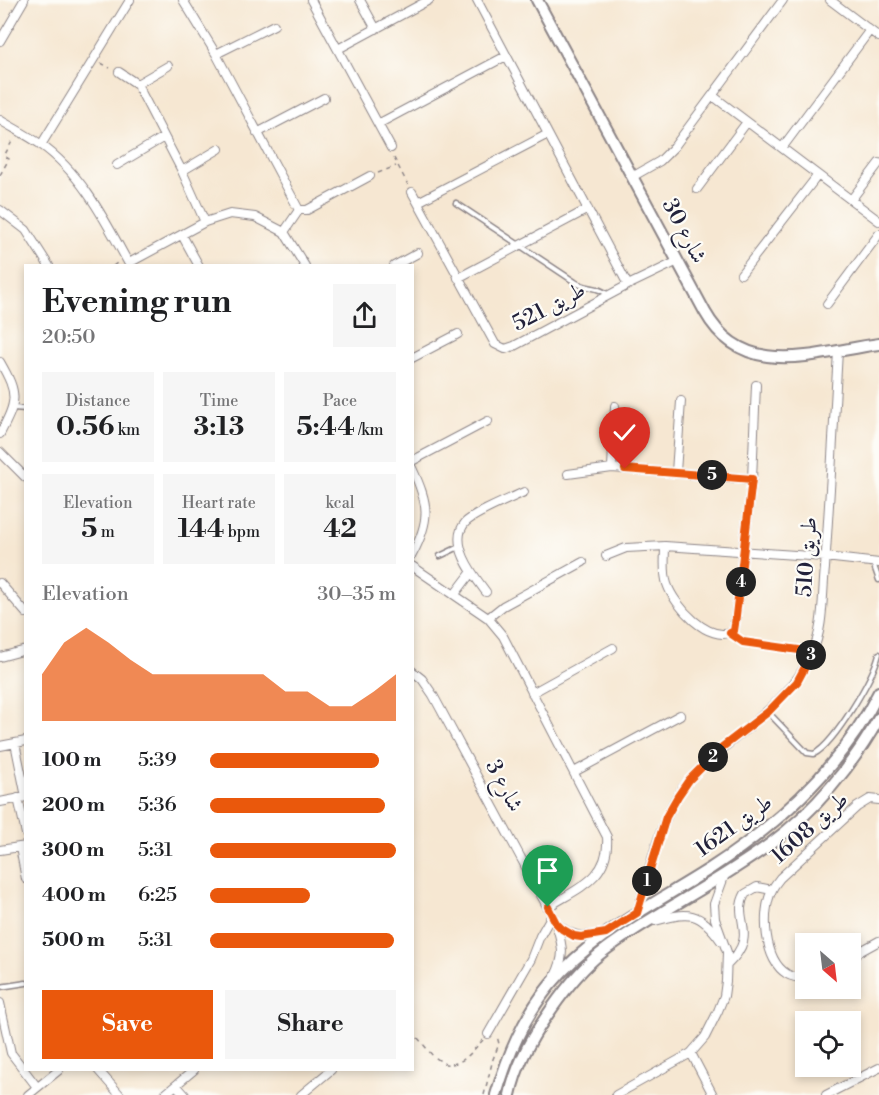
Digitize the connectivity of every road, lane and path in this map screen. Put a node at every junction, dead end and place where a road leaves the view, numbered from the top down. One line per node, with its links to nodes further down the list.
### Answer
1 (24, 0): 15 (street)
2 (130, 0): 31 (street)
3 (183, 0): 17 (street)
4 (311, 0): 16 (street)
5 (360, 0): 12 (street)
6 (429, 0): 12 (street)
7 (477, 0): 18 (street)
8 (537, 0): 42 (street, شارع 30)
9 (830, 0): 13 (street)
10 (779, 2): 22 (street)
11 (274, 24): 17 (street)
12 (376, 29): 16 (street)
13 (870, 30): 14 (street); 33 (street)
14 (879, 37)
15 (0, 41)
16 (338, 49): 26 (street)
17 (216, 54): 27 (street)
18 (506, 56): 26 (street); 28 (street)
19 (168, 66): 21 (street)
20 (119, 72): 21 (street)
21 (137, 84): 29 (street)
22 (713, 96): 25 (street); 42 (street)
23 (324, 98): 27 (street)
24 (0, 120): 31 (street)
25 (747, 122): 33 (street); 43 (street)
26 (378, 124): 32 (street)
27 (257, 133): 50 (street)
28 (548, 134): 46 (street); 48 (street)
29 (164, 137): 36 (street); 38 (street)
30 (11, 144): 39 (path)
31 (41, 145): 60 (street)
32 (391, 148): 37 (path)
33 (782, 148): 40 (street)
34 (219, 149): 38 (street)
35 (879, 163): 45 (street)
36 (117, 165)
37 (397, 166): 41 (path); 44 (path)
38 (182, 171): 52 (street)
39 (0, 174)
40 (818, 175): 45 (street); 64 (street)
41 (370, 176): 50 (street)
42 (632, 177): 58 (street, شارع 30)
43 (698, 189)
44 (412, 192): 46 (street, طريق 521)
45 (851, 200): 51 (street)
46 (418, 202): 65 (street, طريق 521)
47 (456, 203): 56 (lane)
48 (588, 209): 56 (street); 66 (street)
49 (0, 210): 59 (street)
50 (299, 210): 53 (street)
51 (879, 221)
52 (205, 222): 53 (street); 55 (street)
53 (284, 232): 62 (street)
54 (879, 234): 68 (street)
55 (182, 235): 60 (street); 61 (street)
56 (520, 246): 65 (street); 67 (lane)
57 (418, 253): 63 (street)
58 (678, 261): 66 (street, طريق 521); 71 (street, شارع 30)
59 (48, 264)
60 (129, 264)
61 (198, 264)
62 (304, 264)
63 (398, 264)
64 (741, 274)
65 (458, 278): 67 (street, طريق 521)
66 (628, 285): 67 (street, طريق 521)
67 (608, 296)
68 (827, 304)
69 (458, 334): 72 (street)
70 (879, 344): 71 (street, شارع 30)
71 (838, 351): 96 (street, طريق 510)
72 (414, 357)
73 (0, 362): 77 (street)
74 (756, 385): 88 (street)
75 (681, 401): 84 (street)
76 (615, 406): 83 (street)
77 (12, 408): 78 (lane); 80 (street)
78 (24, 409)
79 (488, 421): 82 (street)
80 (0, 434)
81 (0, 452): 87 (street)
82 (414, 460)
83 (612, 468): 84 (street); 86 (street)
84 (676, 472): 88 (street)
85 (414, 473): 92 (street)
86 (568, 474)
87 (24, 476)
88 (752, 479): 93 (street)
89 (524, 492): 90 (street)
90 (461, 546): 94 (lane); 100 (street)
91 (665, 546): 93 (street); 95 (street); 107 (street)
92 (414, 552)
93 (744, 553): 96 (street); 107 (street)
94 (440, 556)
95 (606, 556)
96 (825, 557): 98 (street); 110 (street, طريق 510)
97 (583, 562): 106 (street)
98 (876, 563): 101 (lane)
99 (414, 567): 104 (street)
100 (471, 573): 103 (street); 104 (street)
101 (879, 580)
102 (0, 583): 105 (street)
103 (486, 592)
104 (455, 594): 106 (street)
105 (24, 611)
106 (488, 618): 115 (street)
107 (730, 633): 110 (path)
108 (613, 648): 115 (street)
109 (24, 651): 112 (street)
110 (813, 652): 116 (street, طريق 510)
111 (879, 654): 116 (lane)
112 (0, 657)
113 (414, 673): 133 (street, شارع 3)
114 (879, 692): 134 (street, طريق 1621)
115 (532, 693): 122 (street)
116 (768, 712): 134 (street, طريق 510)
117 (680, 715): 122 (street)
118 (878, 721): 131 (street, طريق 1621)
119 (24, 741): 120 (street)
120 (15, 743): 121 (street); 123 (street)
121 (0, 746)
122 (574, 772): 133 (street)
123 (24, 787)
124 (24, 797): 125 (street)
125 (18, 798): 127 (street); 128 (street)
126 (879, 800): 132 (street, طريق 1608)
127 (0, 802)
128 (24, 825)
129 (23, 846): 130 (street)
130 (0, 850)
131 (725, 874): 136 (street, طريق 1621); 140 (street)
132 (772, 890): 142 (street); 143 (street, طريق 1608)
133 (550, 911): 135 (street, شارع 3); 149 (street)
134 (637, 913): 137 (street, طريق 1621)
135 (556, 923): 137 (street); 145 (street, شارع 3)
136 (642, 925): 140 (street); 168 (street, طريق 1621)
137 (606, 933): 141 (street, طريق 1621)
138 (879, 941): 139 (street)
139 (861, 951)
140 (727, 952): 142 (street)
141 (578, 956): 145 (street, شارع 3)
142 (727, 965): 151 (street)
143 (795, 976)
144 (24, 983): 146 (lane)
145 (551, 984): 167 (street, شارع 3)
146 (0, 987)
147 (0, 1003): 153 (street)
148 (414, 1033): 149 (path)
149 (488, 1034)
150 (498, 1046): 166 (path)
151 (691, 1053): 169 (street); 170 (street)
152 (879, 1068): 171 (street)
153 (24, 1069)
154 (25, 1071): 160 (street)
155 (58, 1071): 160 (street)
156 (99, 1071): 163 (street)
157 (193, 1071): 159 (street)
158 (331, 1071): 161 (street)
159 (176, 1085): 164 (street); 165 (street)
160 (38, 1087): 162 (street)
161 (303, 1094)
162 (28, 1095)
163 (120, 1095)
164 (164, 1095)
165 (185, 1095)
166 (484, 1095)
167 (496, 1095)
168 (510, 1095)
169 (616, 1095)
170 (713, 1095)
171 (826, 1095)

